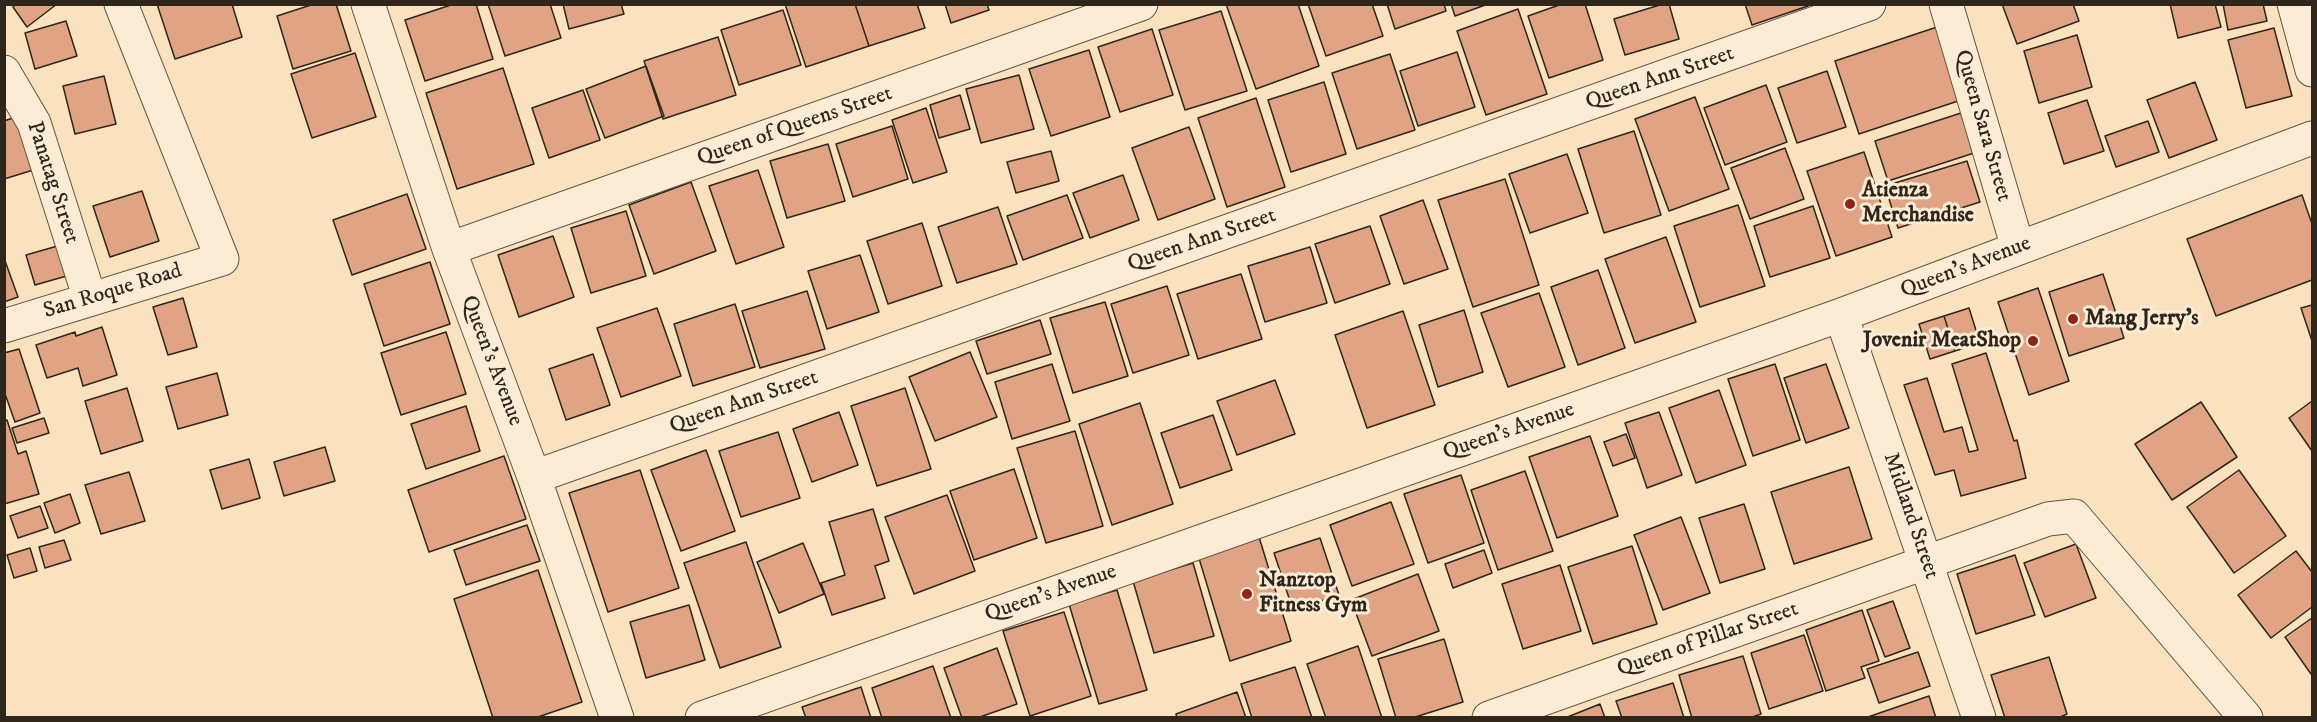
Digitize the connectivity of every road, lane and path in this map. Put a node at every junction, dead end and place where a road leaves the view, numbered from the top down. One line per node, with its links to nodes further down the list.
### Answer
1 (121, 4): 12 (street, San Roque Road)
2 (368, 4): 11 (street, Queen's Avenue)
3 (1141, 4): 11 (street, Queen of Queens Street)
4 (1869, 4): 15 (street, Queen Ann Street)
5 (1947, 4): 10 (street, Queen Sara Street)
6 (2294, 4): 7 (street)
7 (2313, 70)
8 (4, 72): 12 (street, Panatag Street)
9 (2313, 138): 10 (street, Queen's Avenue)
10 (2018, 248): 13 (street, Queen's Avenue)
11 (449, 249): 15 (street, Queen's Avenue)
12 (90, 299): 14 (street, San Roque Road)
13 (1841, 315): 16 (street, Midland Street); 18 (street, Queen's Avenue)
14 (4, 326)
15 (534, 477): 17 (street, Queen's Avenue)
16 (1926, 563): 19 (street, Queen of Pillar Street); 20 (street, Midland Street); 21 (street, Queen of Pillar Street)
17 (616, 717)
18 (702, 717)
19 (1489, 717)
20 (1979, 717)
21 (2246, 717)

